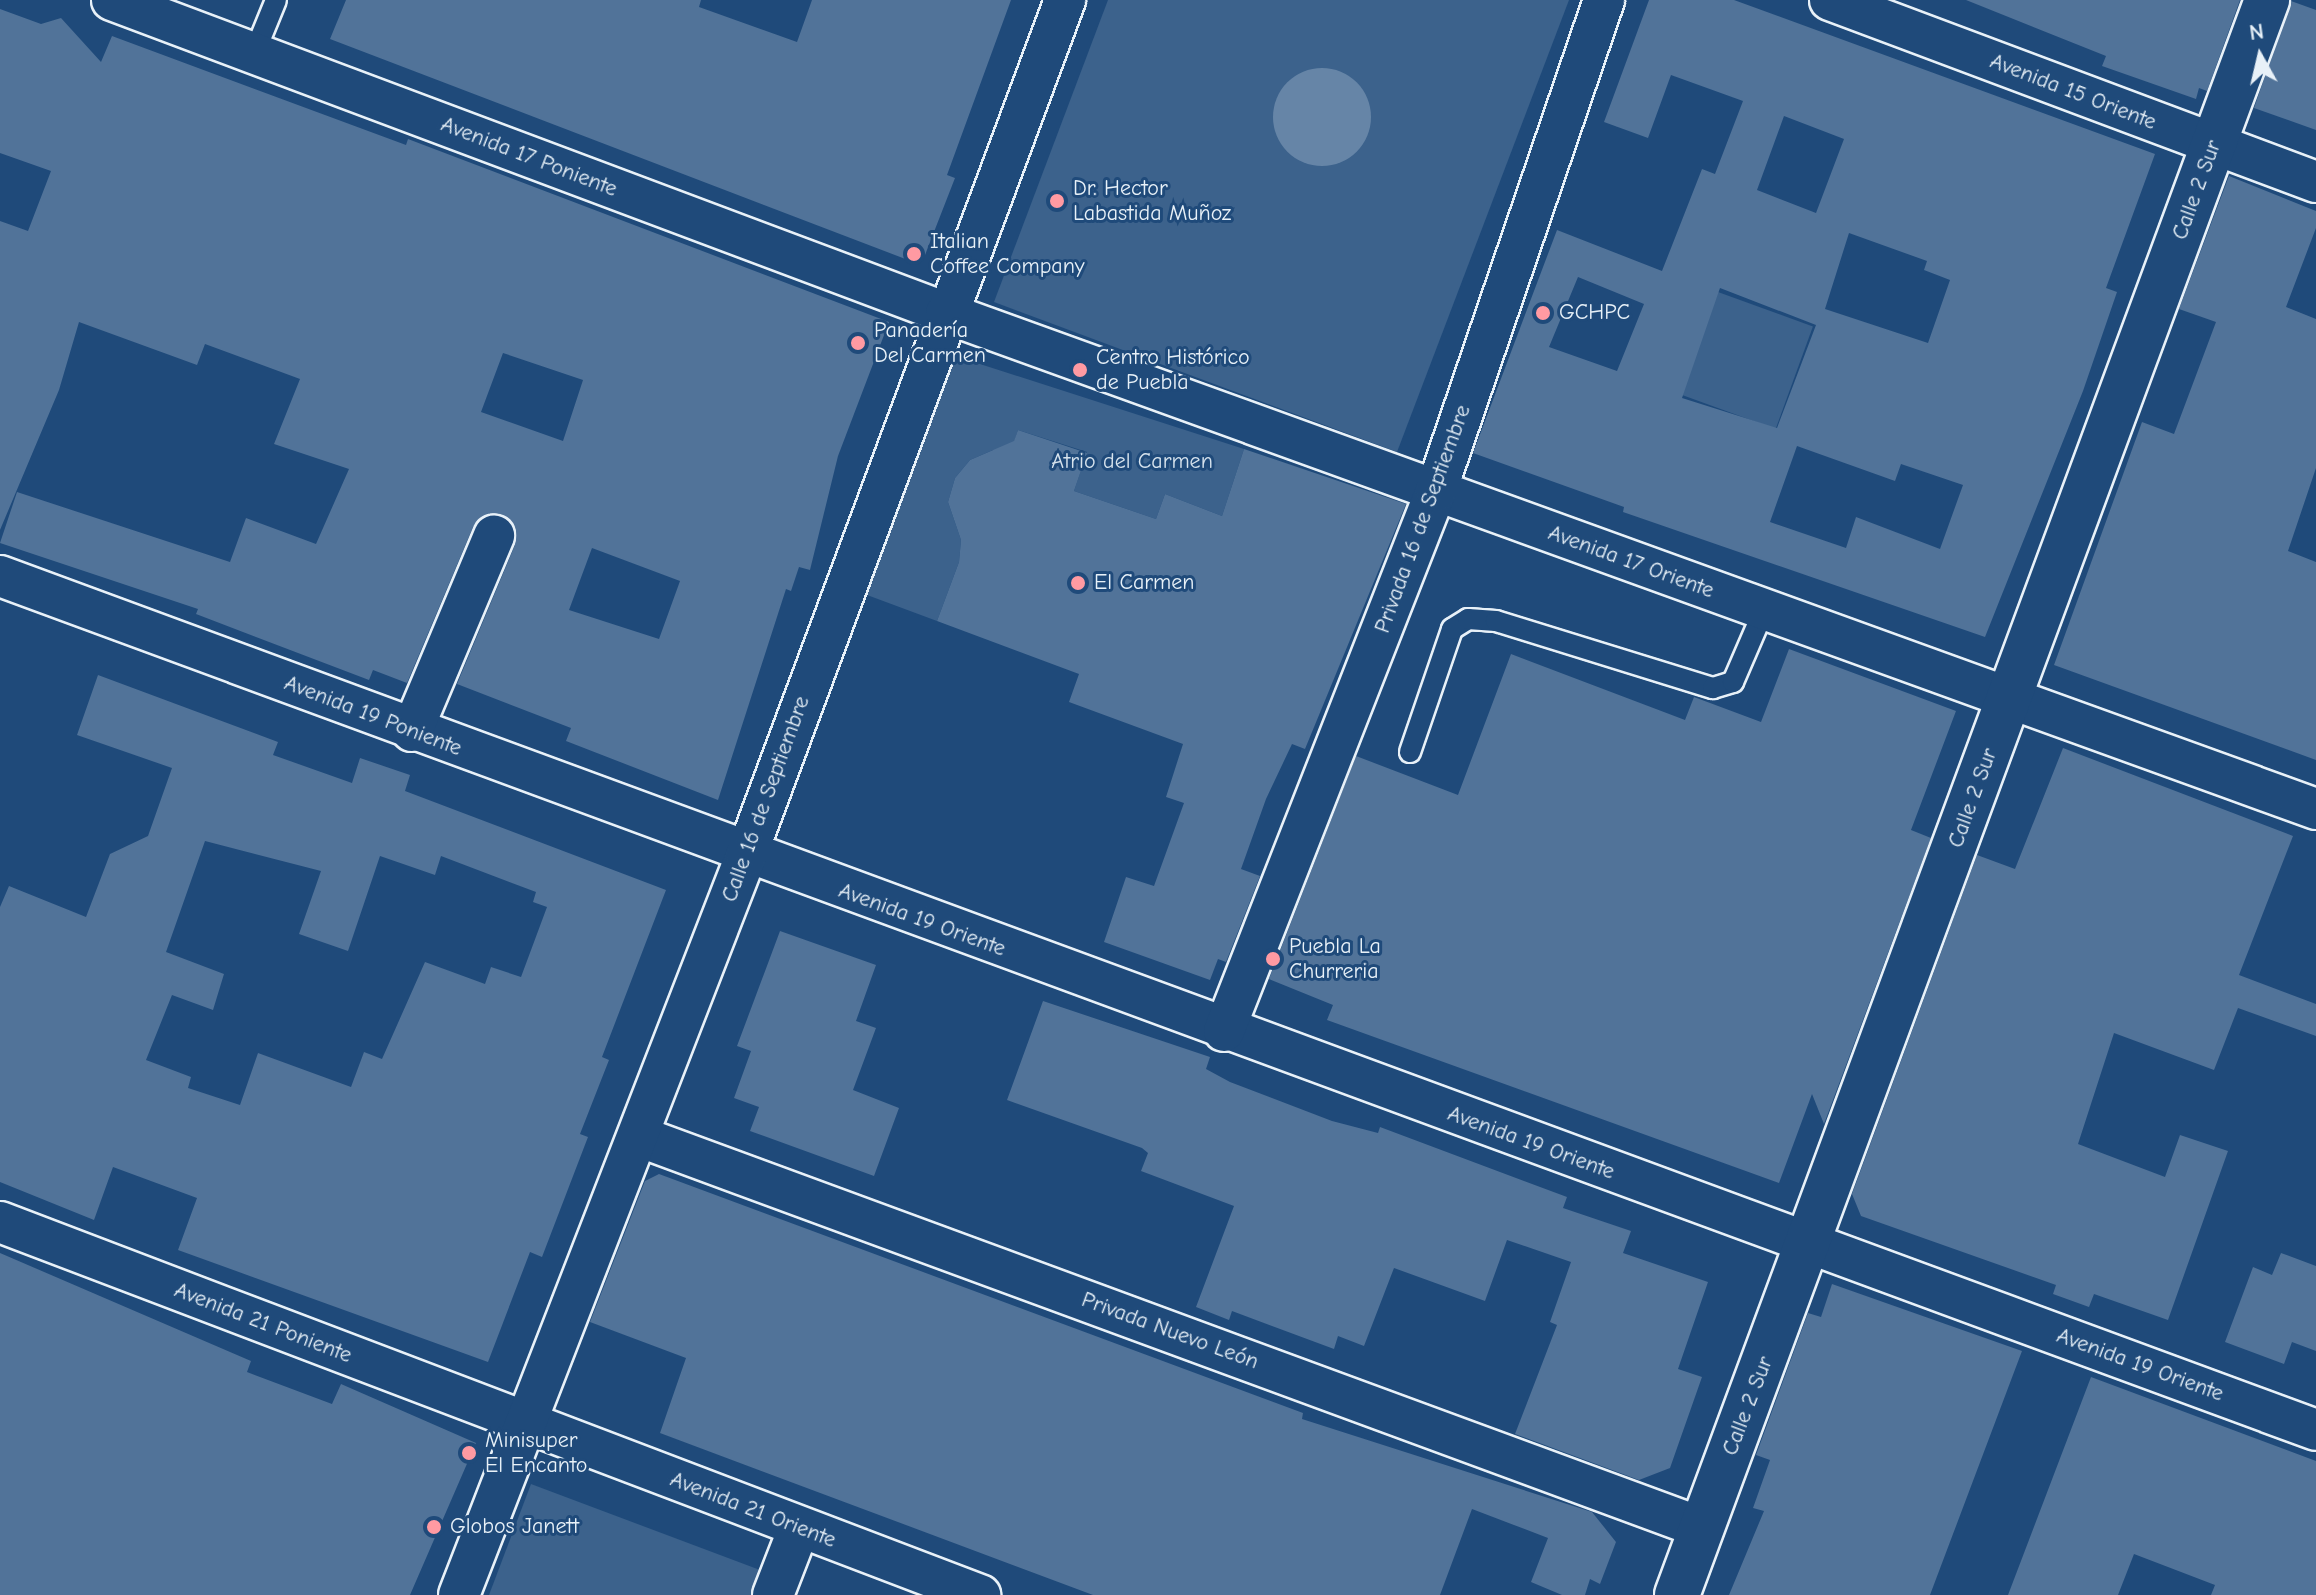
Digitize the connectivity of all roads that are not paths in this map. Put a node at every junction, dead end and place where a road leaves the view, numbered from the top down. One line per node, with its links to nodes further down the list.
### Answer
1 (112, 0): 7 (street, Avenida 17 Poniente)
2 (276, 0): 7 (lane)
3 (1065, 0): 10 (street, Calle 16 de Septiembre)
4 (1604, 0): 11 (street, Privada 16 de Septiembre)
5 (1830, 0): 8 (street, Avenida 15 Oriente)
6 (2267, 0): 8 (street, Calle 2 Sur)
7 (254, 54): 10 (street, Avenida 17 Poniente)
8 (2214, 145): 9 (street, Avenida 15 Oriente); 15 (street, Calle 2 Sur)
9 (2316, 182)
10 (946, 313): 11 (street, Avenida 17 Oriente); 19 (street, Calle 16 de Septiembre)
11 (1436, 491): 14 (street, Avenida 17 Oriente); 20 (street, Privada 16 de Septiembre)
12 (494, 536): 16 (street)
13 (0, 576): 16 (street, Avenida 19 Poniente)
14 (1764, 610): 15 (street, Avenida 17 Oriente); 17 (lane)
15 (2010, 698): 18 (street, Avenida 17 Oriente); 23 (street, Calle 2 Sur)
16 (412, 731): 19 (street, Avenida 19 Poniente)
17 (1410, 752)
18 (2316, 809)
19 (746, 856): 20 (street, Avenida 19 Oriente); 21 (street, Calle 16 de Septiembre)
20 (1224, 1031): 23 (street, Avenida 19 Oriente)
21 (638, 1136): 24 (street, Calle 16 de Septiembre); 27 (street, Privada Nuevo León)
22 (0, 1222): 24 (street, Avenida 21 Poniente)
23 (1808, 1244): 25 (street, Avenida 19 Oriente); 27 (street, Calle 2 Sur)
24 (526, 1423): 26 (street, Avenida 21 Oriente); 28 (street, Calle 16 de Septiembre)
25 (2316, 1430)
26 (799, 1528): 29 (street); 30 (street, Avenida 21 Oriente)
27 (1702, 1528): 31 (street, Calle 2 Sur)
28 (459, 1595)
29 (773, 1595)
30 (980, 1595)
31 (1677, 1595)

